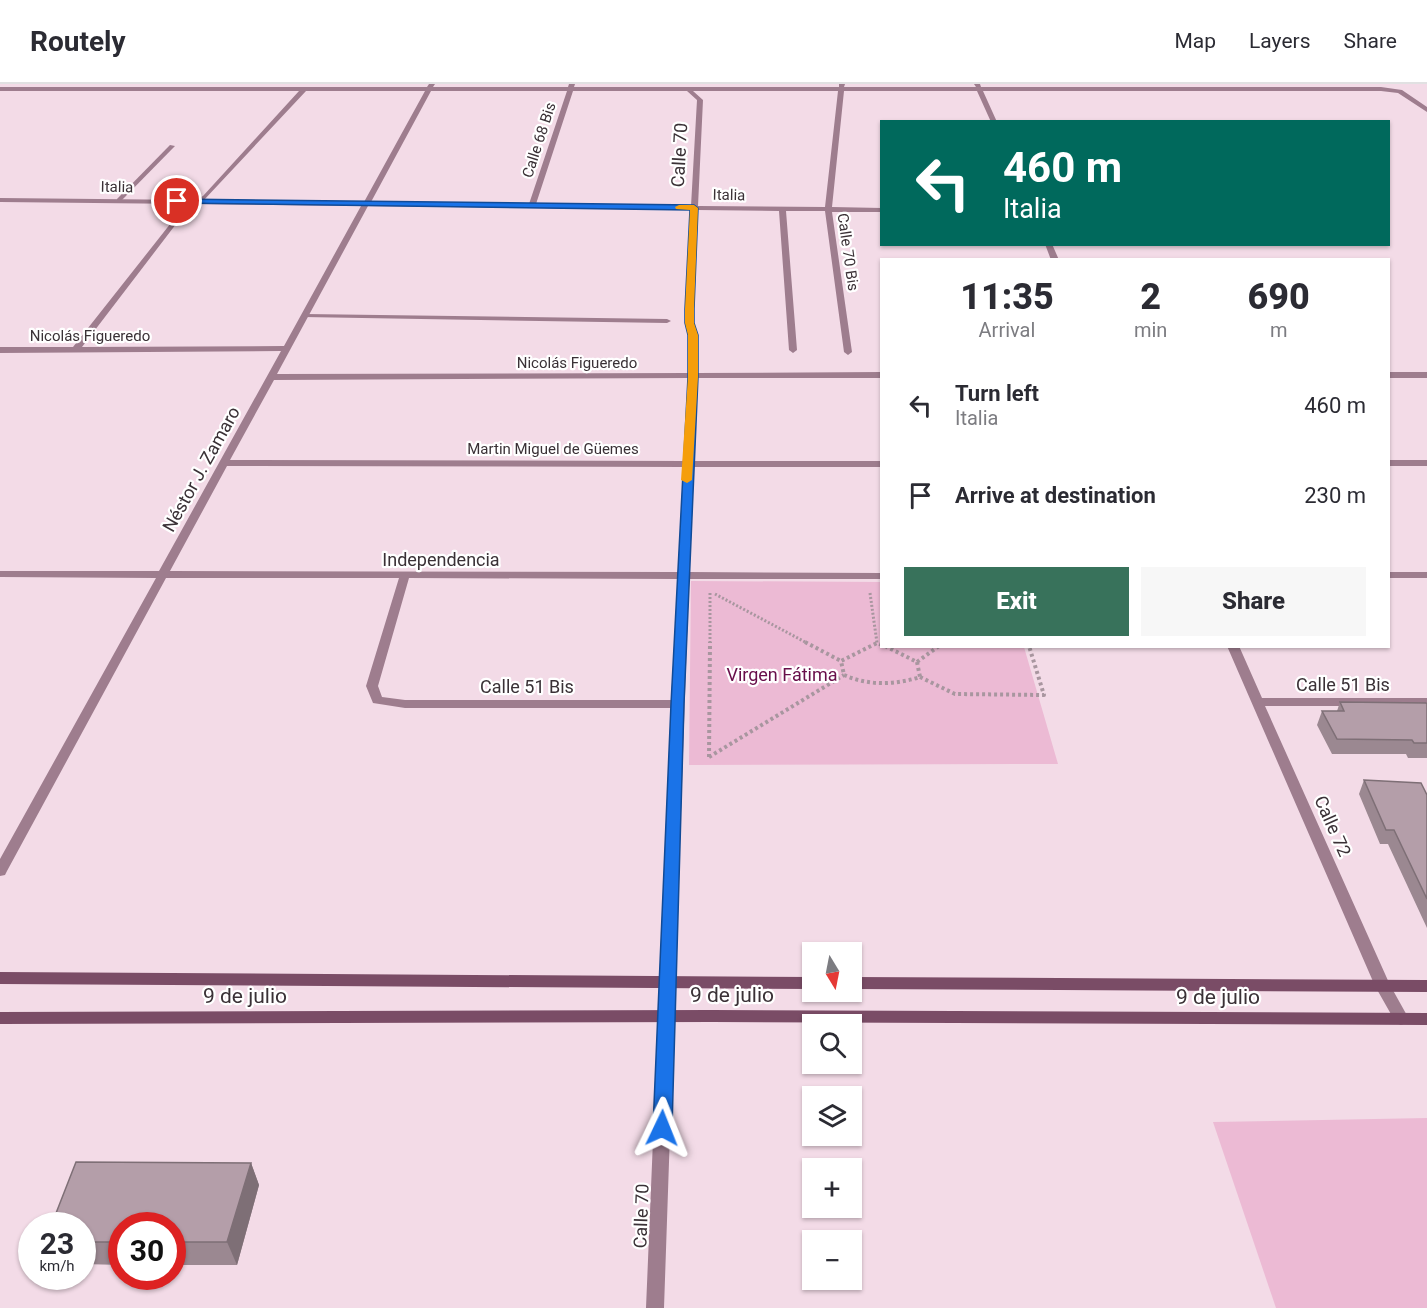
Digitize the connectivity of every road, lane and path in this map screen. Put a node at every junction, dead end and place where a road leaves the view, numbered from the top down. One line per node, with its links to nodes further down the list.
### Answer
1 (62, 84): 12 (street)
2 (1375, 84): 14 (street)
3 (431, 86): 4 (street); 13 (street); 21 (street, Néstor J. Zamaro)
4 (571, 86): 10 (street); 22 (street, Calle 68 Bis)
5 (710, 86): 6 (street); 10 (street)
6 (843, 86): 7 (street); 25 (street, Calle 70 Bis)
7 (978, 86): 8 (street); 16 (street)
8 (1113, 86): 9 (street)
9 (1252, 86): 14 (street)
10 (687, 88): 23 (street, Calle 70)
11 (0, 89): 12 (street)
12 (56, 89): 13 (street)
13 (304, 89): 20 (street)
14 (1381, 89): 15 (street)
15 (1427, 110)
16 (993, 120)
17 (172, 146): 19 (lane)
18 (0, 200): 19 (street, Italia)
19 (119, 200): 20 (street, Italia)
20 (196, 202): 21 (street, Italia); 31 (street)
21 (365, 203): 22 (street, Italia); 27 (street, Néstor J. Zamaro)
22 (532, 205): 23 (street, Italia)
23 (694, 208): 24 (street, Italia); 38 (street, Calle 70)
24 (782, 209): 25 (street, Italia); 32 (street)
25 (828, 209): 26 (street, Italia); 33 (street, Calle 70 Bis)
26 (880, 210)
27 (305, 316): 28 (lane); 29 (street, Néstor J. Zamaro)
28 (667, 321)
29 (287, 348): 31 (street, Nicolás Figueredo); 37 (street, Néstor J. Zamaro)
30 (0, 350): 31 (street, Nicolás Figueredo)
31 (75, 350)
32 (793, 350)
33 (848, 352)
34 (880, 375): 38 (street, Nicolás Figueredo)
35 (1390, 375): 36 (street)
36 (1427, 375)
37 (272, 377): 38 (street, Nicolás Figueredo); 39 (street, Néstor J. Zamaro)
38 (693, 377): 42 (street, Calle 70)
39 (225, 463): 42 (street, Martin Miguel de Güemes); 45 (street, Néstor J. Zamaro)
40 (1390, 463): 41 (street)
41 (1427, 463)
42 (687, 464): 43 (street, Martin Miguel de Güemes); 49 (street, Calle 70)
43 (880, 464)
44 (0, 574): 45 (street, Independencia)
45 (160, 575): 46 (street, Independencia); 65 (street, Néstor J. Zamaro)
46 (405, 575): 49 (street, Independencia); 64 (street, Calle 51 Bis)
47 (1390, 575): 48 (street)
48 (1427, 575)
49 (683, 576): 50 (street, Independencia); 64 (street, Calle 70)
50 (880, 576)
51 (870, 593): 52 (path)
52 (877, 643): 53 (path); 58 (path)
53 (880, 644)
54 (887, 648): 59 (path)
55 (936, 648): 59 (path)
56 (1030, 648): 61 (path)
57 (1234, 648): 62 (street, Calle 72)
58 (841, 661): 60 (path); 60 (path)
59 (917, 662): 61 (path)
60 (844, 675): 61 (path)
61 (920, 677)
62 (1258, 702): 63 (street, Calle 51 Bis); 70 (street, Calle 72)
63 (1427, 702)
64 (677, 704): 67 (street, Calle 70)
65 (0, 871)
66 (0, 978): 67 (main road, 9 de julio)
67 (667, 982): 68 (main road, 9 de julio); 72 (street, Calle 70)
68 (802, 983)
69 (862, 983): 70 (main road, 9 de julio)
70 (1383, 986): 71 (main road, 9 de julio); 74 (street, Calle 72)
71 (1427, 986)
72 (666, 1016): 73 (main road, 9 de julio); 74 (main road, 9 de julio); 76 (street, Calle 70)
73 (0, 1018)
74 (1401, 1019): 75 (main road, 9 de julio)
75 (1427, 1019)
76 (655, 1308)

